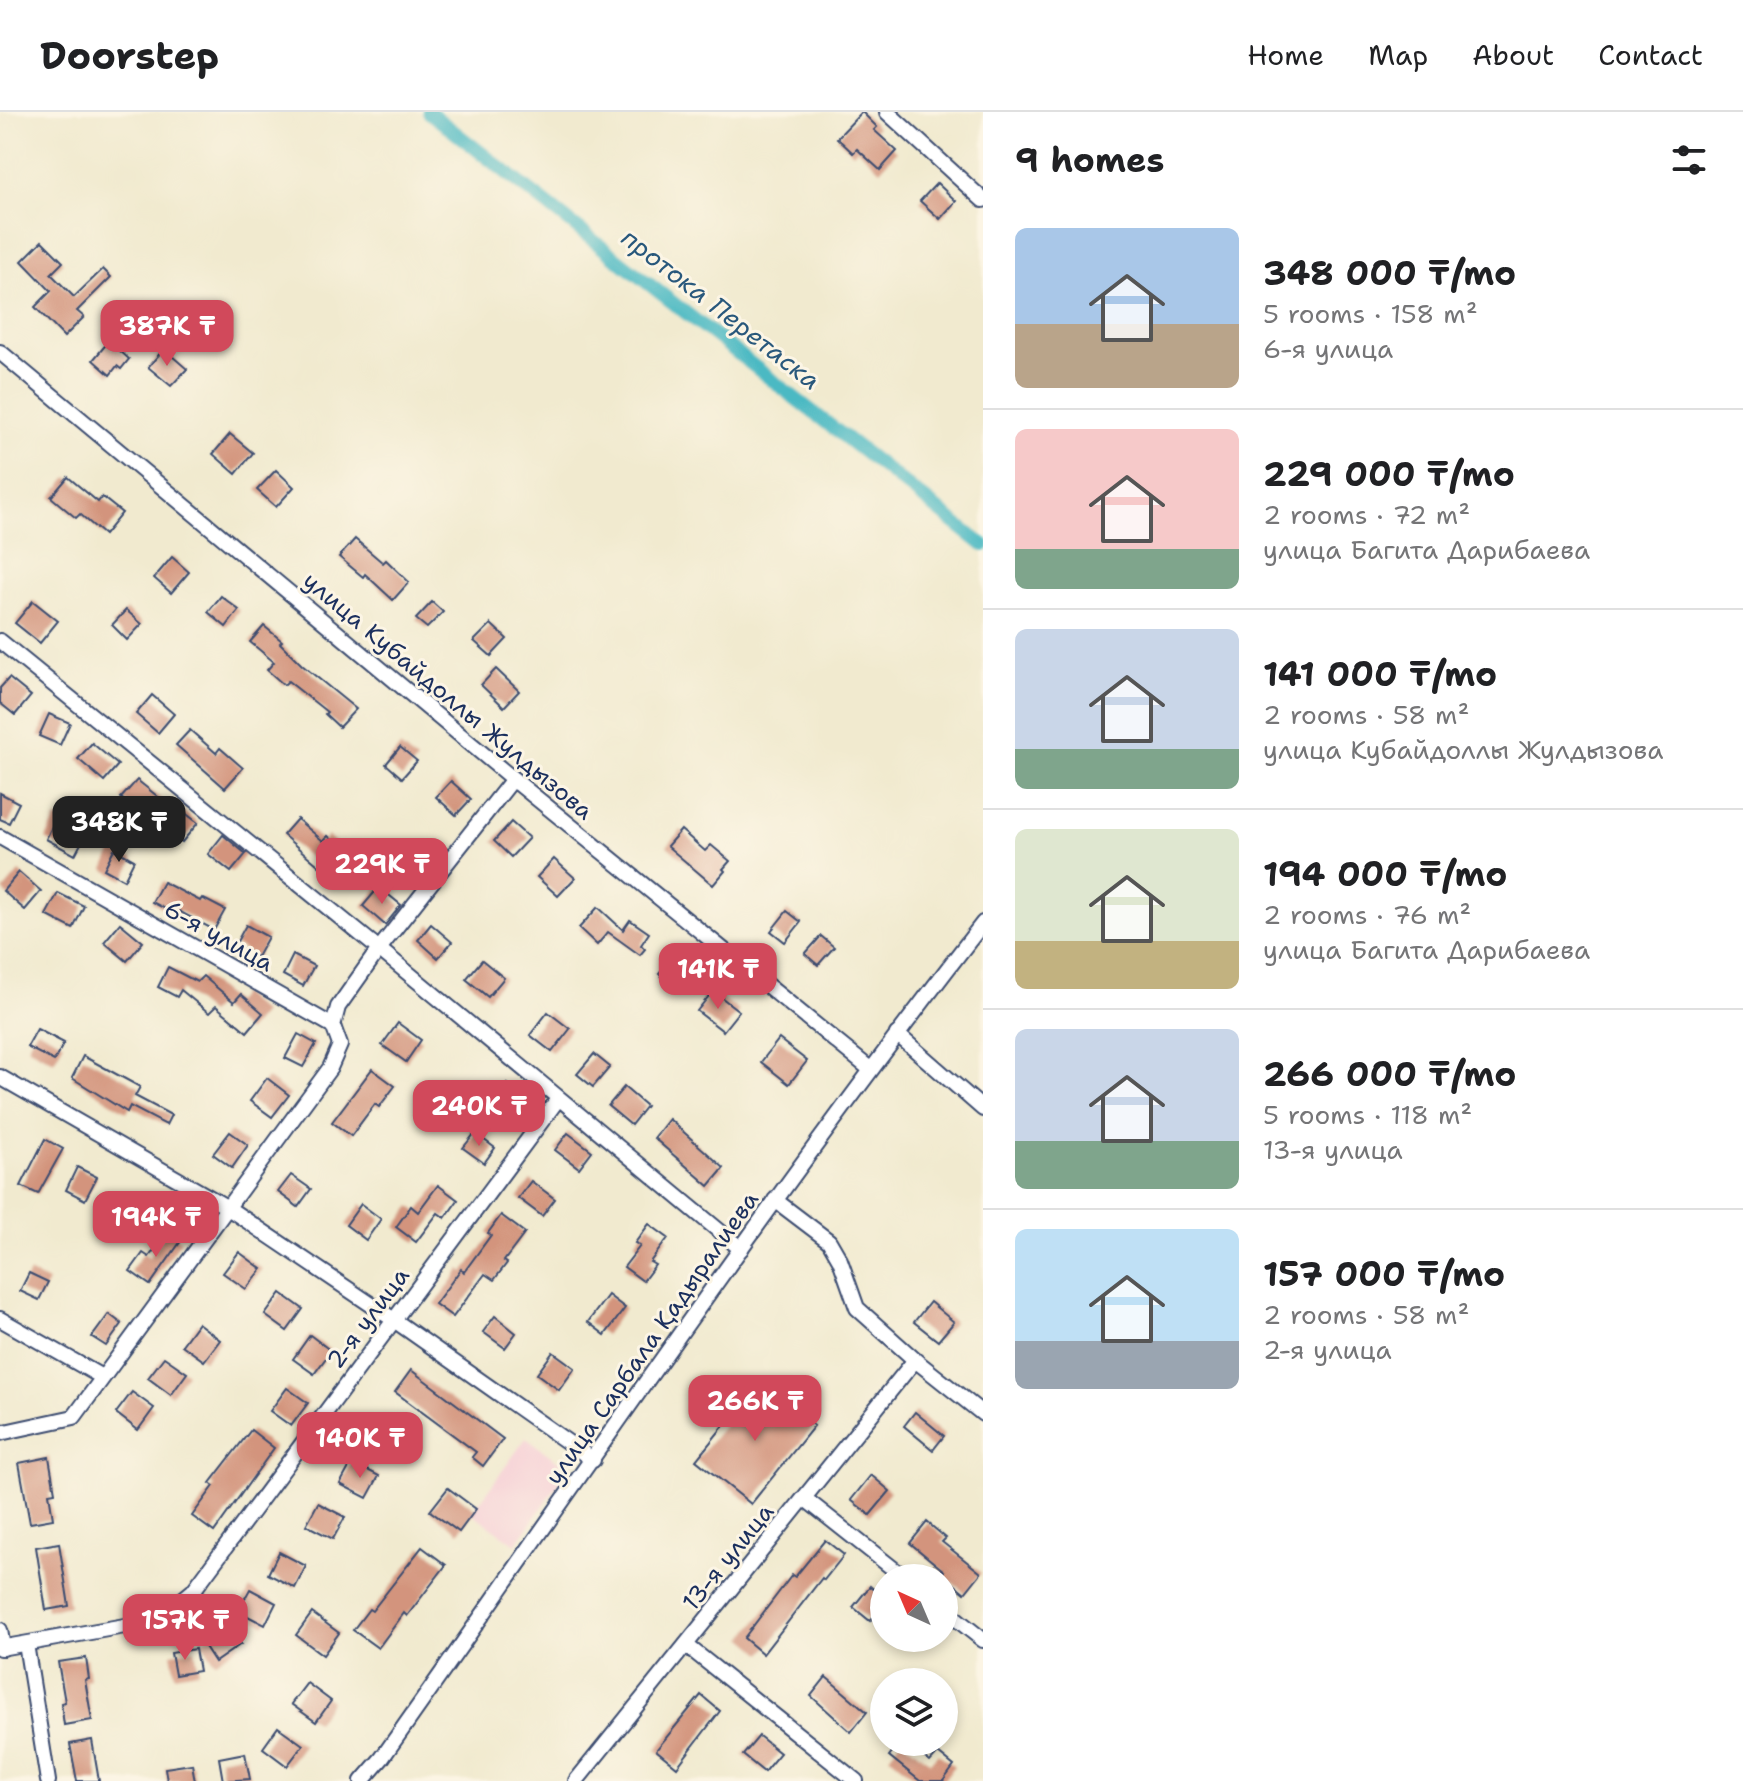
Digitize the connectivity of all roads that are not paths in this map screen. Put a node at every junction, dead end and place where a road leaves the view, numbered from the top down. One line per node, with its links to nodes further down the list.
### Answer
1 (887, 112): 2 (street)
2 (983, 200)
3 (0, 352): 5 (street, улица Кубайдоллы Жулдызова)
4 (0, 641): 8 (street)
5 (513, 779): 8 (street); 11 (street, улица Кубайдоллы Жулдызова)
6 (0, 837): 9 (street, 6-я улица)
7 (983, 923): 10 (street, улица Сарбала Қадыралиева)
8 (379, 949): 9 (street); 13 (street)
9 (333, 1026): 16 (street)
10 (897, 1034): 11 (street, улица Сарбала Қадыралиева); 14 (street)
11 (870, 1069): 15 (street, улица Сарбала Қадыралиева)
12 (0, 1077): 16 (street)
13 (558, 1099): 17 (street); 19 (street, 2-я улица)
14 (983, 1109)
15 (775, 1200): 17 (street, улица Сарбала Қадыралиева); 20 (street)
16 (228, 1208): 19 (street); 21 (street)
17 (741, 1249): 24 (street, улица Сарбала Қадыралиева)
18 (0, 1319): 21 (street)
19 (394, 1320): 24 (street); 30 (street, 2-я улица)
20 (915, 1360): 22 (street); 25 (street, 13-я улица)
21 (102, 1377): 23 (street)
22 (983, 1414)
23 (0, 1433)
24 (593, 1460): 34 (street, улица Сарбала Қадыралиева)
25 (804, 1498): 26 (street); 31 (street, 13-я улица)
26 (887, 1564)
27 (958, 1620): 29 (street)
28 (0, 1630): 32 (street)
29 (983, 1640)
30 (26, 1644): 32 (street, 2-я улица); 33 (street)
31 (686, 1645): 35 (street, 13-я улица); 36 (street)
32 (2, 1648)
33 (48, 1781)
34 (362, 1781)
35 (576, 1781)
36 (856, 1781)

